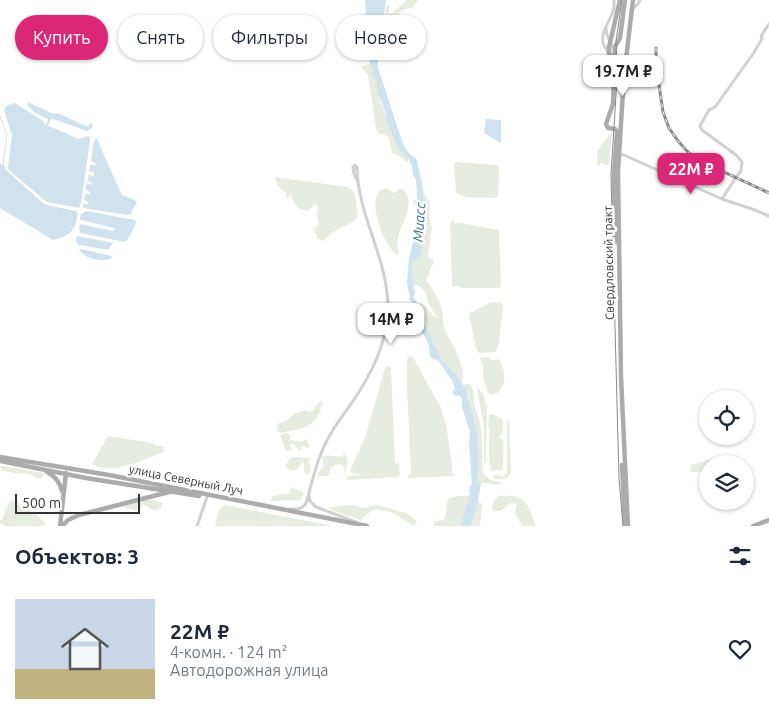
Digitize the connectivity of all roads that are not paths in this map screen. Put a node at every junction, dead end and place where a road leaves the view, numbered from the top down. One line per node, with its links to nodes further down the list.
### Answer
1 (614, 0): 7 (street)
2 (620, 0): 8 (main road)
3 (625, 0): 13 (main road)
4 (632, 0): 6 (main road, Свердловский тракт); 16 (main road, Свердловский тракт)
5 (640, 0): 6 (street)
6 (632, 9): 17 (main road, Свердловский тракт)
7 (608, 21): 8 (street); 10 (street)
8 (615, 22): 12 (main road)
9 (769, 24): 19 (street)
10 (606, 28): 11 (street); 12 (street)
11 (603, 40): 12 (street); 14 (street)
12 (609, 40): 13 (street); 14 (main road)
13 (614, 51): 14 (street); 15 (main road)
14 (609, 54): 15 (main road)
15 (614, 74): 16 (main road)
16 (616, 128): 17 (main road, Свердловский тракт)
17 (617, 154): 19 (street); 38 (main road, Свердловский тракт)
18 (355, 168): 29 (street)
19 (722, 199): 20 (street)
20 (769, 216)
21 (0, 457): 23 (main road, улица Северный Луч)
22 (0, 461): 23 (main road, улица Северный Луч)
23 (27, 464): 24 (main road, улица Северный Луч); 25 (main road, улица Северный Луч)
24 (66, 468): 26 (main road); 27 (main road, улица Северный Луч)
25 (42, 469): 26 (main road, улица Северный Луч); 30 (main road)
26 (66, 474): 27 (main road, улица Северный Луч); 30 (main road)
27 (131, 483): 28 (main road, улица Северный Луч); 32 (main road, улица Северный Луч)
28 (172, 491): 31 (main road, улица Северный Луч); 34 (main road)
29 (309, 494): 32 (street); 37 (street)
30 (63, 497): 34 (main road)
31 (207, 497): 35 (street); 36 (main road, улица Северный Луч)
32 (282, 509): 37 (main road, улица Северный Луч)
33 (769, 520): 39 (main road)
34 (61, 526)
35 (197, 526)
36 (352, 526)
37 (365, 526)
38 (626, 526)
39 (752, 526)

